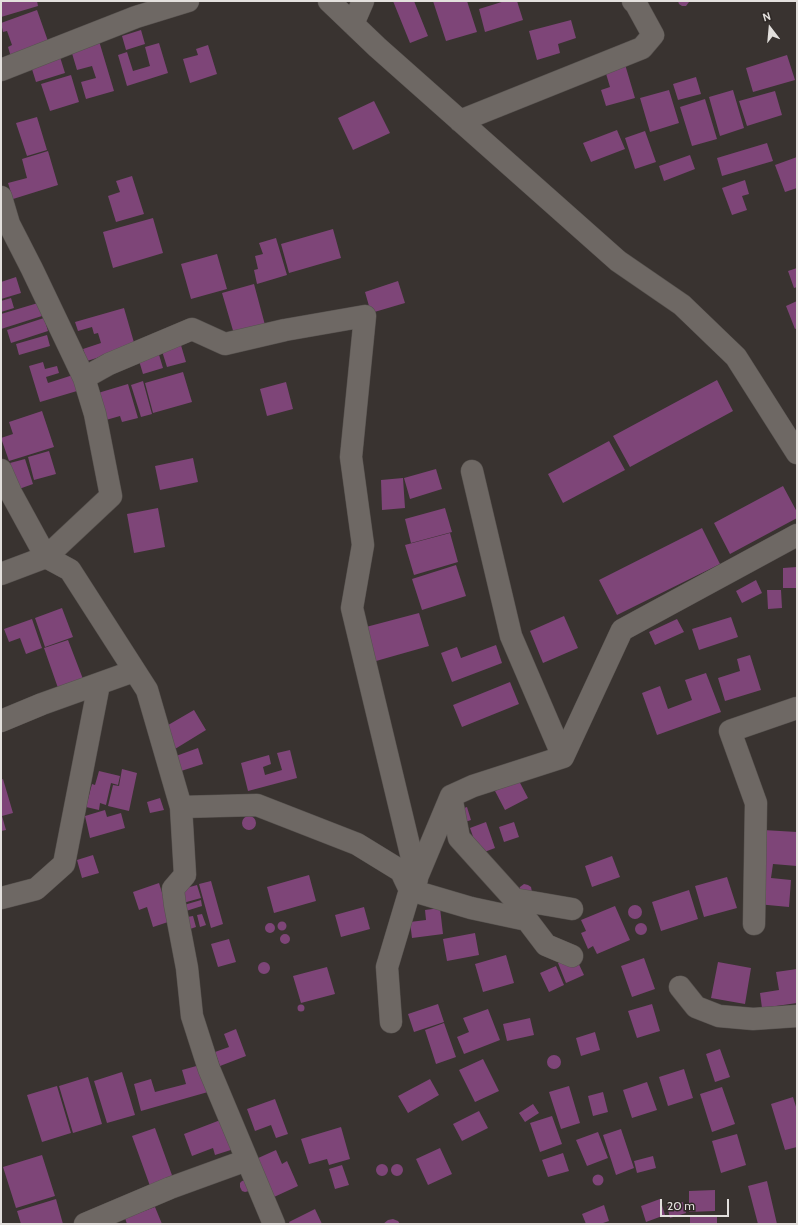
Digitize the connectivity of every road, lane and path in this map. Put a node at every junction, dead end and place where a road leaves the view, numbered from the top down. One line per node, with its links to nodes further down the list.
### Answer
1 (188, 1): 6 (street)
2 (329, 1): 5 (street)
3 (363, 1): 5 (street)
4 (633, 1): 7 (street)
5 (353, 24): 7 (street)
6 (1, 70)
7 (460, 121): 10 (street)
8 (1, 197): 9 (street)
9 (84, 378): 14 (street); 23 (street)
10 (797, 452)
11 (1, 470): 14 (street)
12 (472, 471): 20 (street)
13 (797, 535): 20 (street)
14 (46, 556): 15 (street); 16 (street)
15 (1, 574)
16 (134, 671): 17 (street); 22 (street)
17 (99, 684): 19 (street); 24 (street)
18 (797, 708): 28 (street)
19 (1, 721)
20 (563, 757): 21 (street)
21 (451, 796): 23 (street); 25 (street)
22 (182, 807): 23 (street); 33 (street)
23 (413, 884): 27 (street); 32 (street)
24 (1, 898)
25 (514, 899): 26 (street); 27 (street)
26 (572, 909)
27 (527, 920): 29 (street)
28 (754, 924)
29 (572, 956)
30 (680, 987): 31 (street)
31 (797, 1016)
32 (391, 1022)
33 (247, 1160): 34 (street); 35 (street)
34 (85, 1224)
35 (274, 1224)

